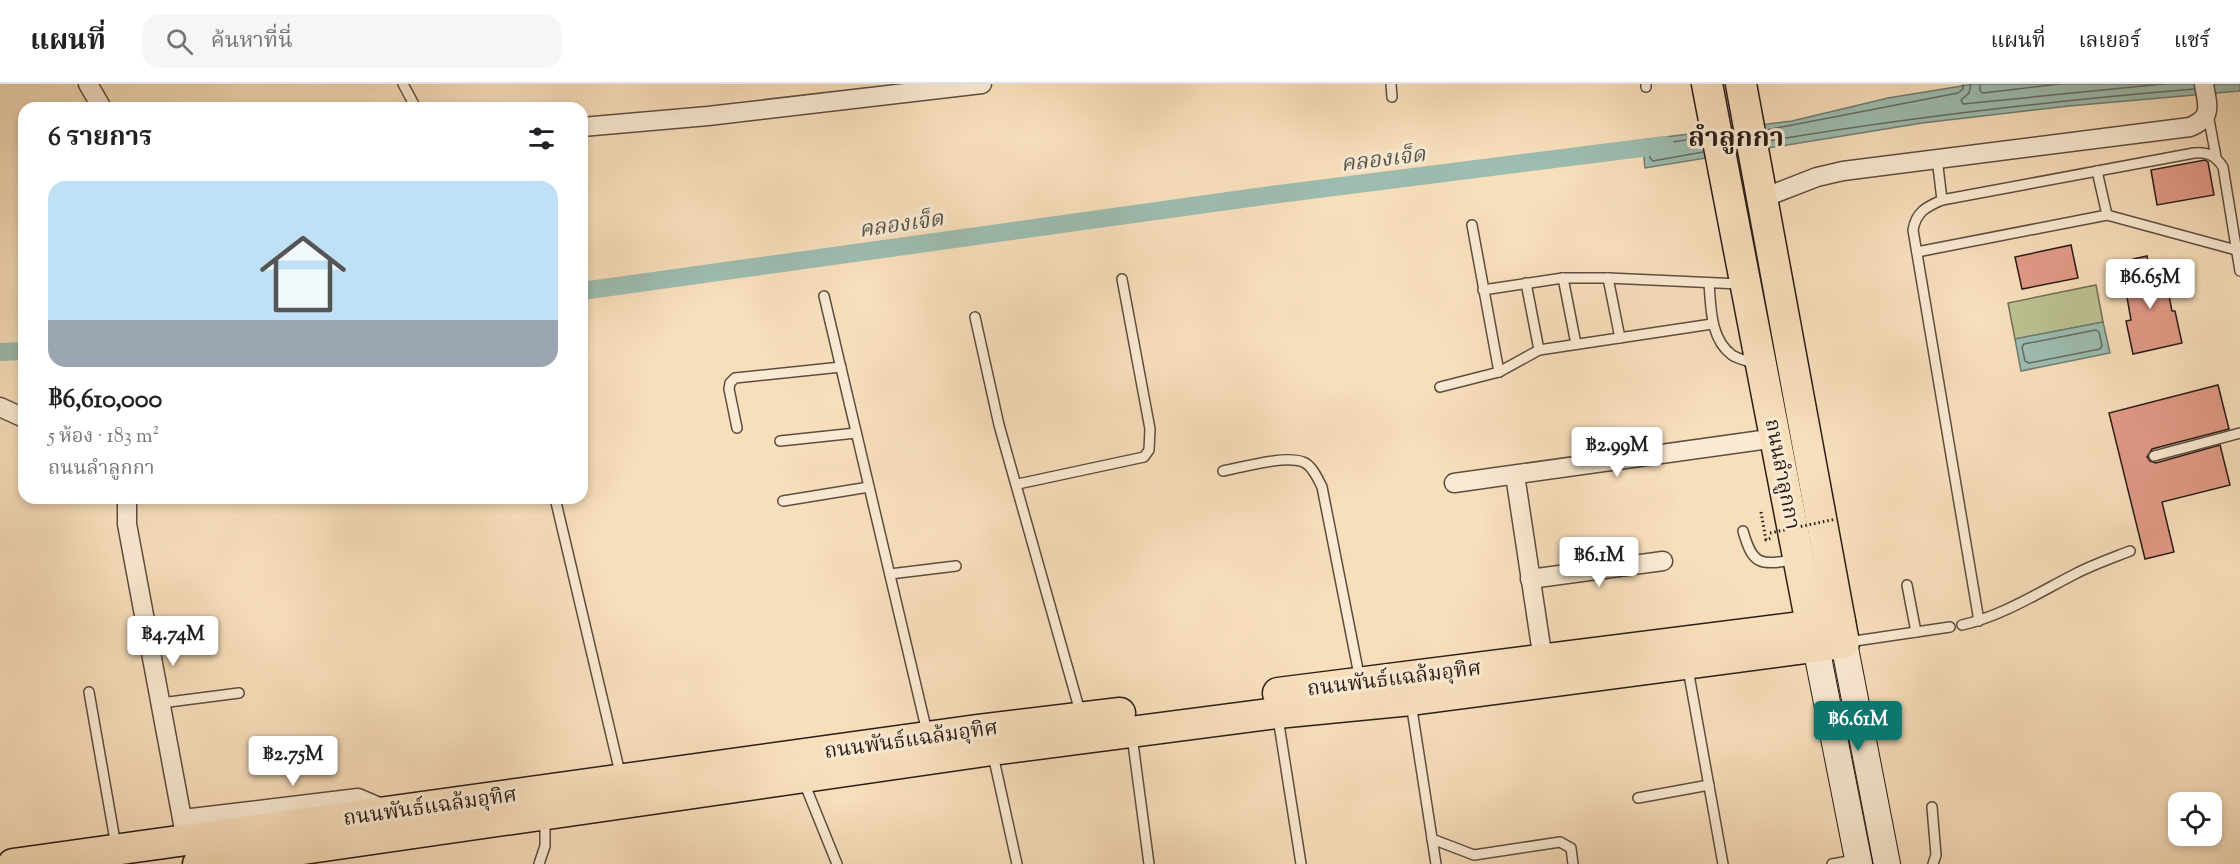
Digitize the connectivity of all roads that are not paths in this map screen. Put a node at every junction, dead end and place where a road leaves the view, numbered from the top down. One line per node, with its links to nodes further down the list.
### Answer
1 (88, 84): 9 (street)
2 (403, 84): 10 (lane)
3 (982, 84): 12 (street)
4 (1391, 84): 8 (lane)
5 (2204, 84): 11 (street)
6 (1742, 89): 16 (main road, ถนนลำลูกกา)
7 (1709, 92): 28 (main road, ถนนลำลูกกา)
8 (1392, 97)
9 (98, 102)
10 (413, 102)
11 (2208, 112): 13 (lane); 14 (street)
12 (588, 126)
13 (2216, 156): 15 (lane); 20 (lane)
14 (1937, 158): 16 (street); 17 (lane)
15 (2097, 171): 17 (lane); 18 (lane)
16 (1762, 195): 68 (main road, ถนนลำลูกกา)
17 (1942, 200): 21 (lane)
18 (2107, 215): 20 (lane); 21 (lane)
19 (1472, 225): 29 (lane)
20 (2236, 250): 22 (lane)
21 (1917, 252): 64 (lane)
22 (2240, 271)
23 (1563, 278): 24 (lane); 26 (lane); 34 (lane)
24 (1608, 278): 27 (lane); 33 (lane)
25 (1122, 279): 51 (lane)
26 (1526, 283): 29 (lane); 35 (lane)
27 (1708, 283): 28 (lane); 32 (lane)
28 (1746, 284): 36 (main road, ถนนลำลูกกา)
29 (1483, 290): 38 (lane)
30 (824, 296): 37 (lane)
31 (975, 317): 51 (lane)
32 (1712, 324): 33 (lane); 36 (lane)
33 (1620, 338): 34 (lane)
34 (1576, 344): 35 (lane)
35 (1539, 350): 38 (lane)
36 (1762, 366): 45 (main road, ถนนลำลูกกา)
37 (841, 367): 42 (lane); 43 (lane)
38 (1499, 372): 39 (lane)
39 (1440, 387)
40 (0, 407): 41 (street)
41 (18, 415)
42 (737, 428)
43 (856, 433): 46 (lane); 52 (lane)
44 (2240, 433): 47 (lane)
45 (1776, 438): 49 (street); 58 (main road, ถนนลำลูกกา)
46 (780, 441)
47 (2154, 456)
48 (1223, 471): 71 (lane)
49 (1515, 475): 50 (street); 62 (street)
50 (1454, 483)
51 (1018, 484): 77 (lane)
52 (869, 487): 53 (lane); 61 (lane)
53 (783, 501)
54 (127, 504): 75 (street)
55 (556, 504): 82 (lane)
56 (1743, 531): 58 (lane)
57 (2130, 550): 64 (lane)
58 (1799, 559): 68 (main road, ถนนลำลูกกา)
59 (1663, 561): 62 (street)
60 (956, 566): 61 (lane)
61 (890, 574): 79 (lane)
62 (1530, 579): 69 (street)
63 (1907, 585): 67 (lane)
64 (1979, 621): 65 (lane)
65 (1962, 626)
66 (1950, 627): 67 (lane)
67 (1916, 632): 68 (lane)
68 (1828, 635): 69 (main road, ถนนพันธ์แฉล้มอุทิศ); 70 (main road, ถนนพันธ์แฉล้มอุทิศ); 92 (main road, ถนนลำลูกกา); 103 (main road, ถนนลำลูกกา)
69 (1543, 660): 71 (main road, ถนนพันธ์แฉล้มอุทิศ)
70 (1688, 663): 74 (main road, ถนนพันธ์แฉล้มอุทิศ); 83 (lane)
71 (1360, 682): 77 (main road, ถนนพันธ์แฉล้มอุทิศ)
72 (89, 692): 89 (lane)
73 (239, 693): 75 (lane)
74 (1411, 700): 76 (main road, ถนนพันธ์แฉล้มอุทิศ); 87 (lane)
75 (161, 703): 88 (street)
76 (1277, 713): 78 (main road, ถนนพันธ์แฉล้มอุทิศ); 98 (lane)
77 (1082, 717): 79 (main road, ถนนพันธ์แฉล้มอุทิศ)
78 (1131, 732): 80 (main road, ถนนพันธ์แฉล้มอุทิศ); 97 (lane)
79 (928, 736): 82 (main road, ถนนพันธ์แฉล้มอุทิศ)
80 (992, 750): 81 (main road, ถนนพันธ์แฉล้มอุทิศ); 96 (lane)
81 (802, 777): 86 (main road, ถนนพันธ์แฉล้มอุทิศ); 95 (lane)
82 (622, 779): 88 (main road, ถนนพันธ์แฉล้มอุทิศ)
83 (1709, 784): 84 (lane); 101 (lane)
84 (1638, 798)
85 (1932, 807): 104 (lane)
86 (545, 815): 91 (main road, ถนนพันธ์แฉล้มอุทิศ); 94 (lane)
87 (1432, 839): 90 (lane); 99 (lane)
88 (189, 841): 89 (main road, ถนนพันธ์แฉล้มอุทิศ); 91 (main road, ถนนพันธ์แฉล้มอุทิศ)
89 (116, 849): 93 (main road, ถนนพันธ์แฉล้มอุทิศ)
90 (1472, 859): 100 (lane)
91 (261, 860)
92 (1858, 862): 102 (lane)
93 (13, 864)
94 (539, 864)
95 (837, 864)
96 (1017, 864)
97 (1149, 864)
98 (1301, 864)
99 (1436, 864)
100 (1574, 864)
101 (1724, 864)
102 (1832, 864)
103 (1887, 864)
104 (1933, 864)

